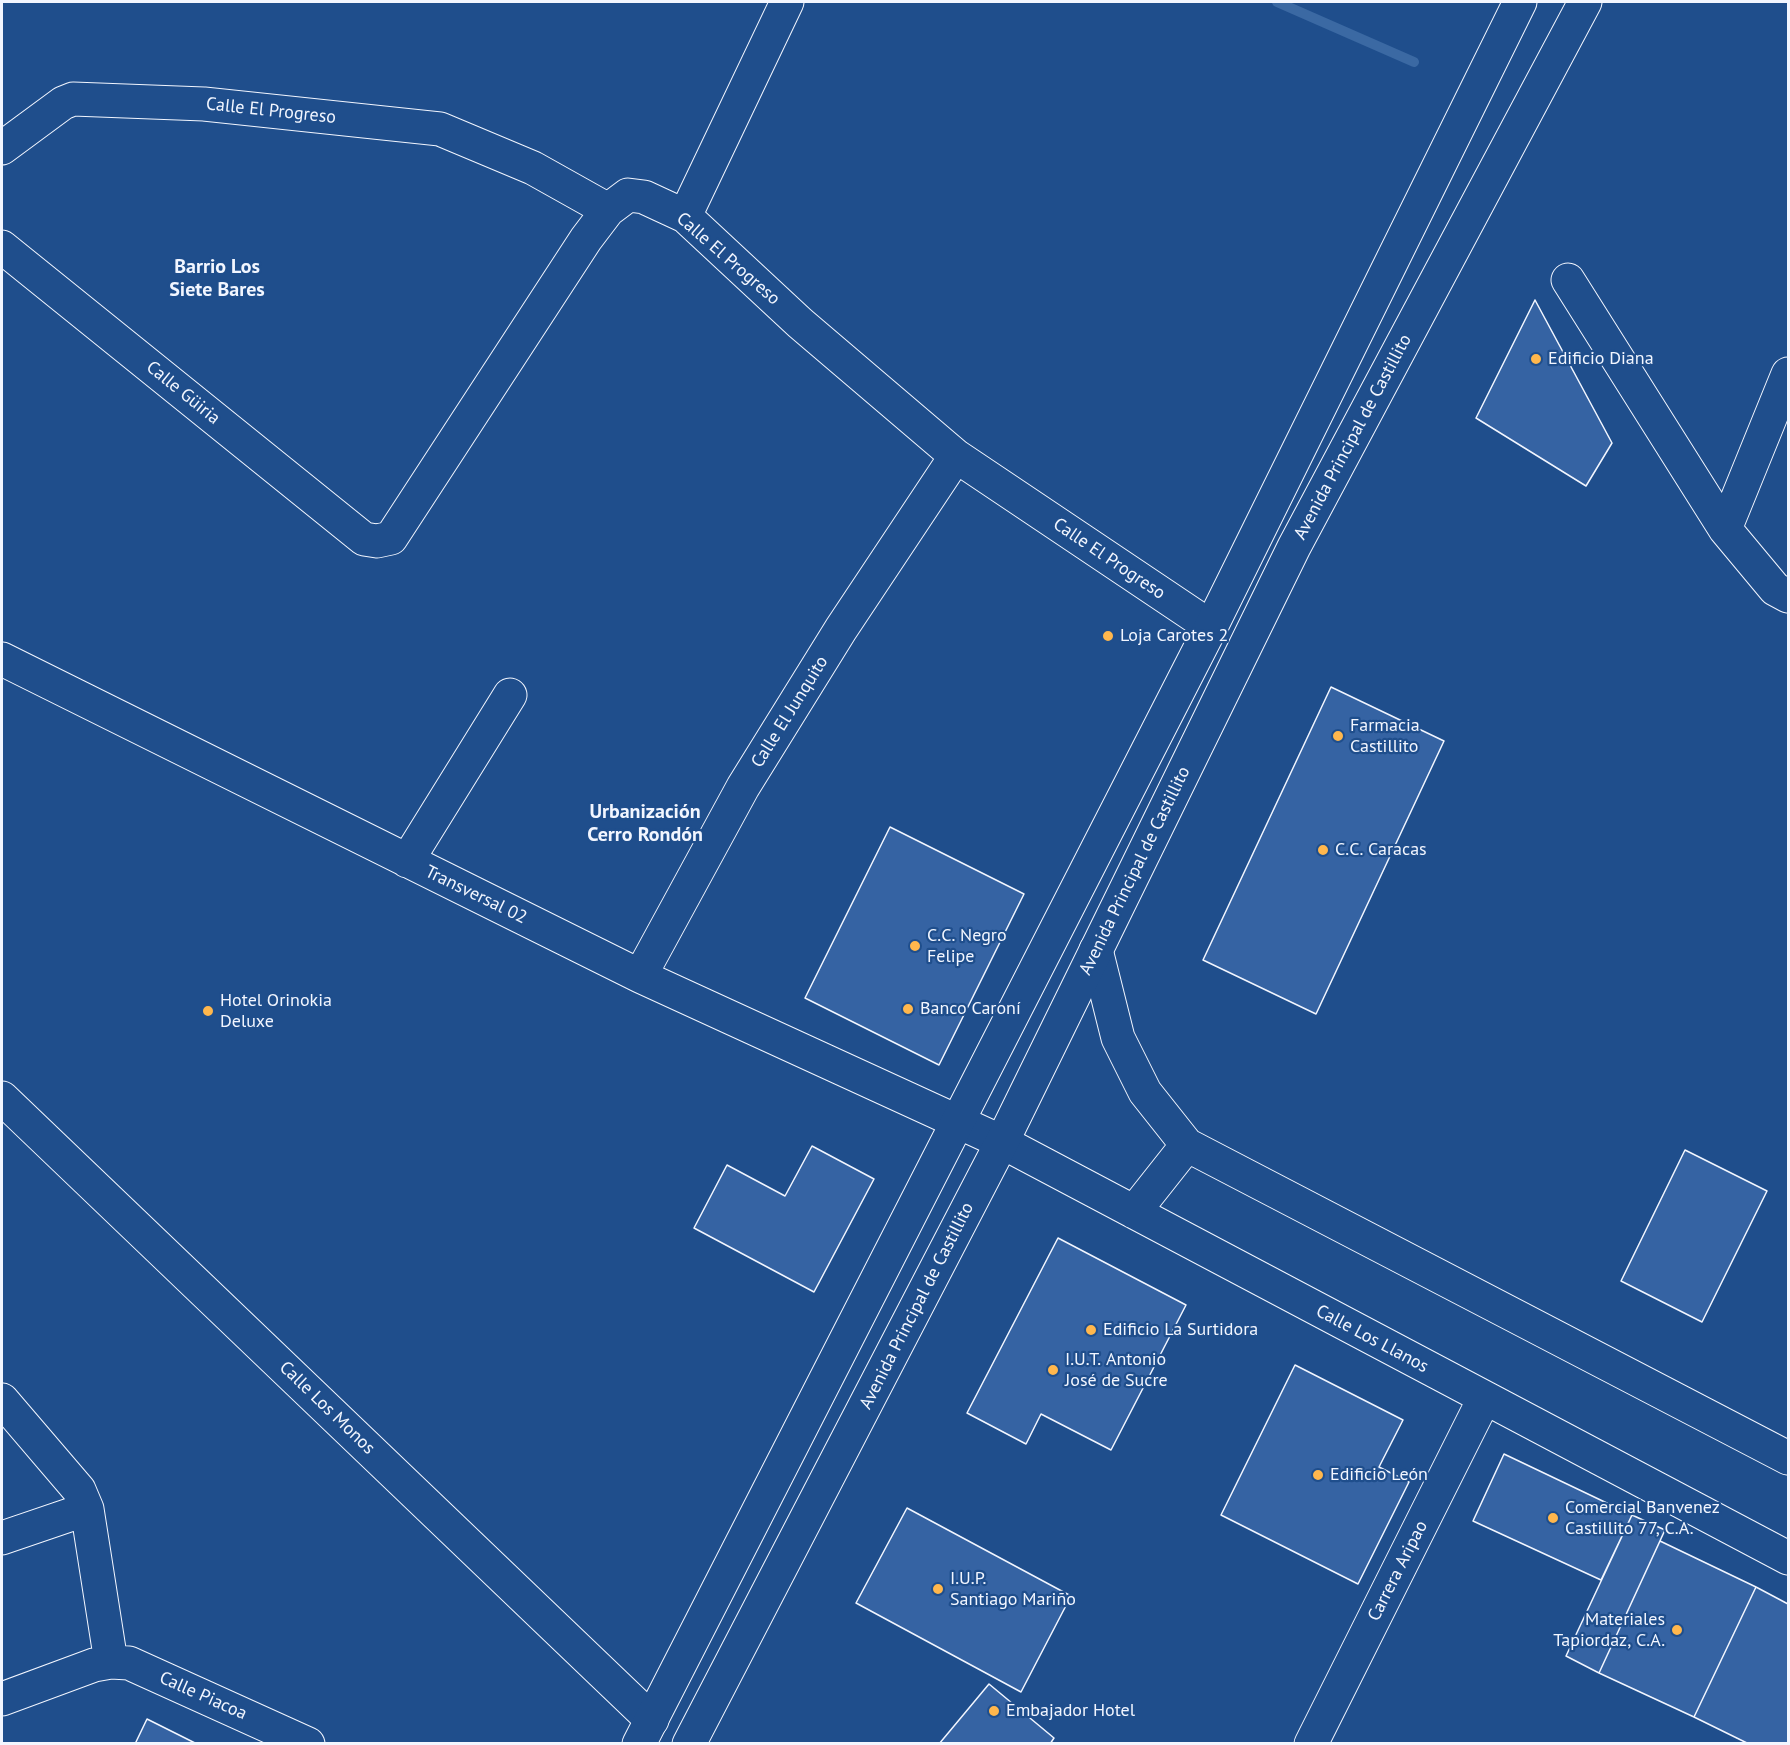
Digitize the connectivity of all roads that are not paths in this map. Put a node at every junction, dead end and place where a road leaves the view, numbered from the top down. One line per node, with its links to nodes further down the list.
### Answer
1 (787, 2): 6 (street)
2 (1520, 2): 13 (street)
3 (1585, 2): 17 (street, Avenida Principal de Castillito)
4 (2, 148): 5 (street, Calle El Progreso)
5 (608, 210): 6 (street, Calle El Progreso); 7 (street, Calle Güiria)
6 (685, 216): 10 (street, Calle El Progreso)
7 (2, 247)
8 (1569, 280): 11 (street)
9 (1788, 374): 11 (street)
10 (956, 456): 13 (street, Calle El Progreso); 18 (street, Calle El Junquito)
11 (1725, 529): 12 (street)
12 (1788, 596)
13 (1211, 627): 20 (street)
14 (2, 659): 16 (street, Transversal 02)
15 (510, 695): 16 (street)
16 (407, 861): 18 (street, Transversal 02)
17 (1096, 950): 21 (street, Avenida Principal de Castillito); 22 (street)
18 (640, 976): 20 (street, Transversal 02)
19 (2, 1098): 32 (street, Calle Los Monos)
20 (957, 1120): 21 (street, Calle Los Llanos); 32 (street)
21 (1002, 1142): 23 (street, Calle Los Llanos); 34 (street, Avenida Principal de Castillito)
22 (1187, 1145): 23 (street); 26 (street)
23 (1134, 1212): 24 (street, Calle Los Llanos)
24 (1484, 1399): 29 (street, Calle Los Llanos); 35 (street, Carrera Aripao)
25 (2, 1400): 27 (street)
26 (1788, 1458)
27 (87, 1509): 28 (street); 30 (street)
28 (2, 1538)
29 (1788, 1558)
30 (102, 1664): 31 (street); 33 (street, Calle Piacoa)
31 (2, 1699)
32 (646, 1731)
33 (308, 1743)
34 (689, 1743)
35 (1311, 1743)

